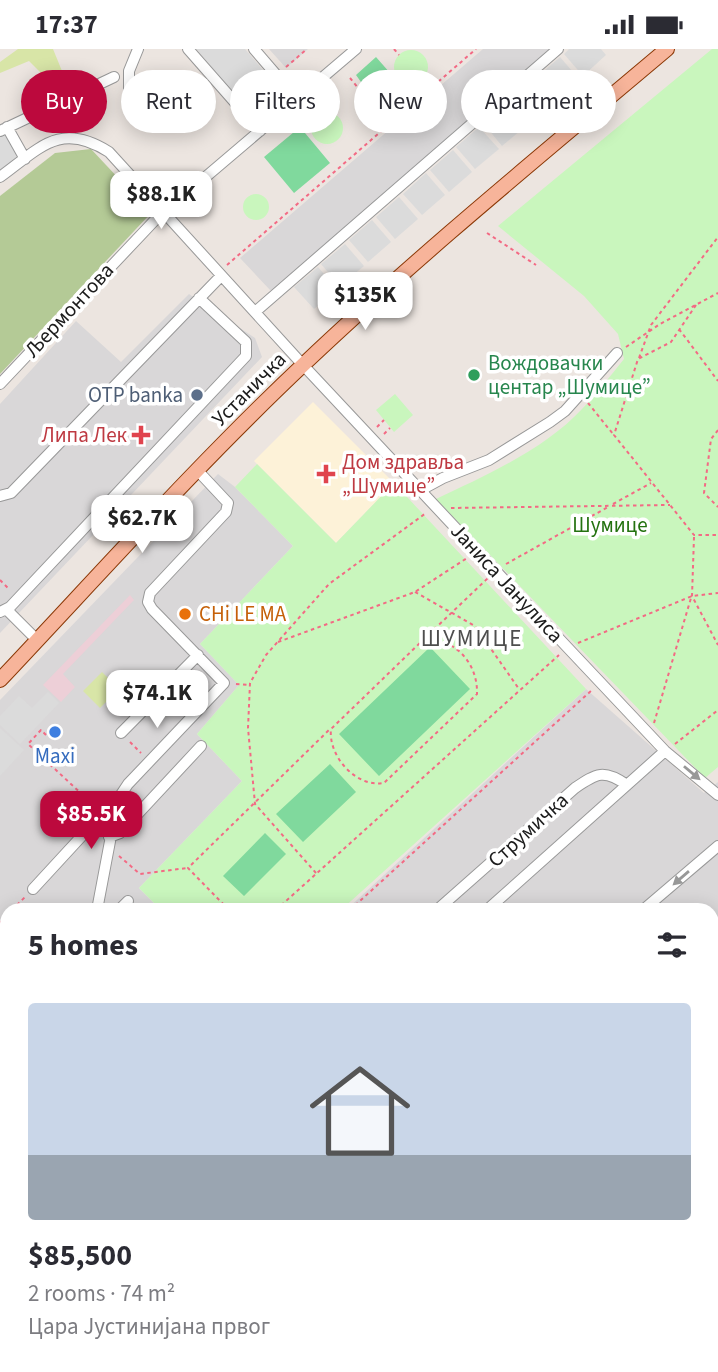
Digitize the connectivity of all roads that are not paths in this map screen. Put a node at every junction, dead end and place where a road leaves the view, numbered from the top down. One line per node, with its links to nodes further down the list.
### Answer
1 (138, 49): 8 (street)
2 (188, 49): 12 (street)
3 (254, 49): 9 (street)
4 (356, 49): 7 (street, Љермонтова)
5 (558, 49): 20 (street)
6 (667, 49): 22 (main road, Устаничка)
7 (343, 53): 10 (street, Љермонтова)
8 (129, 70)
9 (273, 70)
10 (326, 70)
11 (114, 76): 13 (street)
12 (230, 97)
13 (4, 129): 15 (street)
14 (258, 133): 17 (street, Љермонтова)
15 (25, 159): 16 (street, Јаниса Јанулиса); 17 (street, Јаниса Јанулиса)
16 (0, 177)
17 (164, 211): 18 (street, Јаниса Јанулиса); 23 (street, Љермонтова)
18 (220, 274): 19 (street); 20 (street, Јаниса Јанулиса)
19 (199, 298): 26 (street); 27 (street, Устаничка)
20 (255, 312): 22 (street, Јаниса Јанулиса)
21 (617, 353): 25 (street)
22 (303, 365): 24 (main road, Устаничка); 25 (street, Јаниса Јанулиса)
23 (0, 384)
24 (198, 471): 28 (main road, Устаничка); 29 (street)
25 (419, 491): 33 (street, Јаниса Јанулиса)
26 (0, 496)
27 (5, 609): 28 (street, Устаничка)
28 (37, 640): 30 (main road, Устаничка)
29 (198, 655): 31 (street); 36 (street)
30 (0, 680)
31 (121, 733)
32 (201, 746): 37 (street)
33 (665, 751): 34 (street, Струмичка); 35 (street, Јаниса Јанулиса, one-way to 35)
34 (627, 785): 41 (street, Струмичка); 42 (street, Струмичка)
35 (718, 795)
36 (114, 815): 37 (street); 39 (street)
37 (110, 837): 40 (street)
38 (718, 846): 43 (street, one-way to 43)
39 (33, 889)
40 (98, 903)
41 (445, 903)
42 (494, 903)
43 (651, 903)

